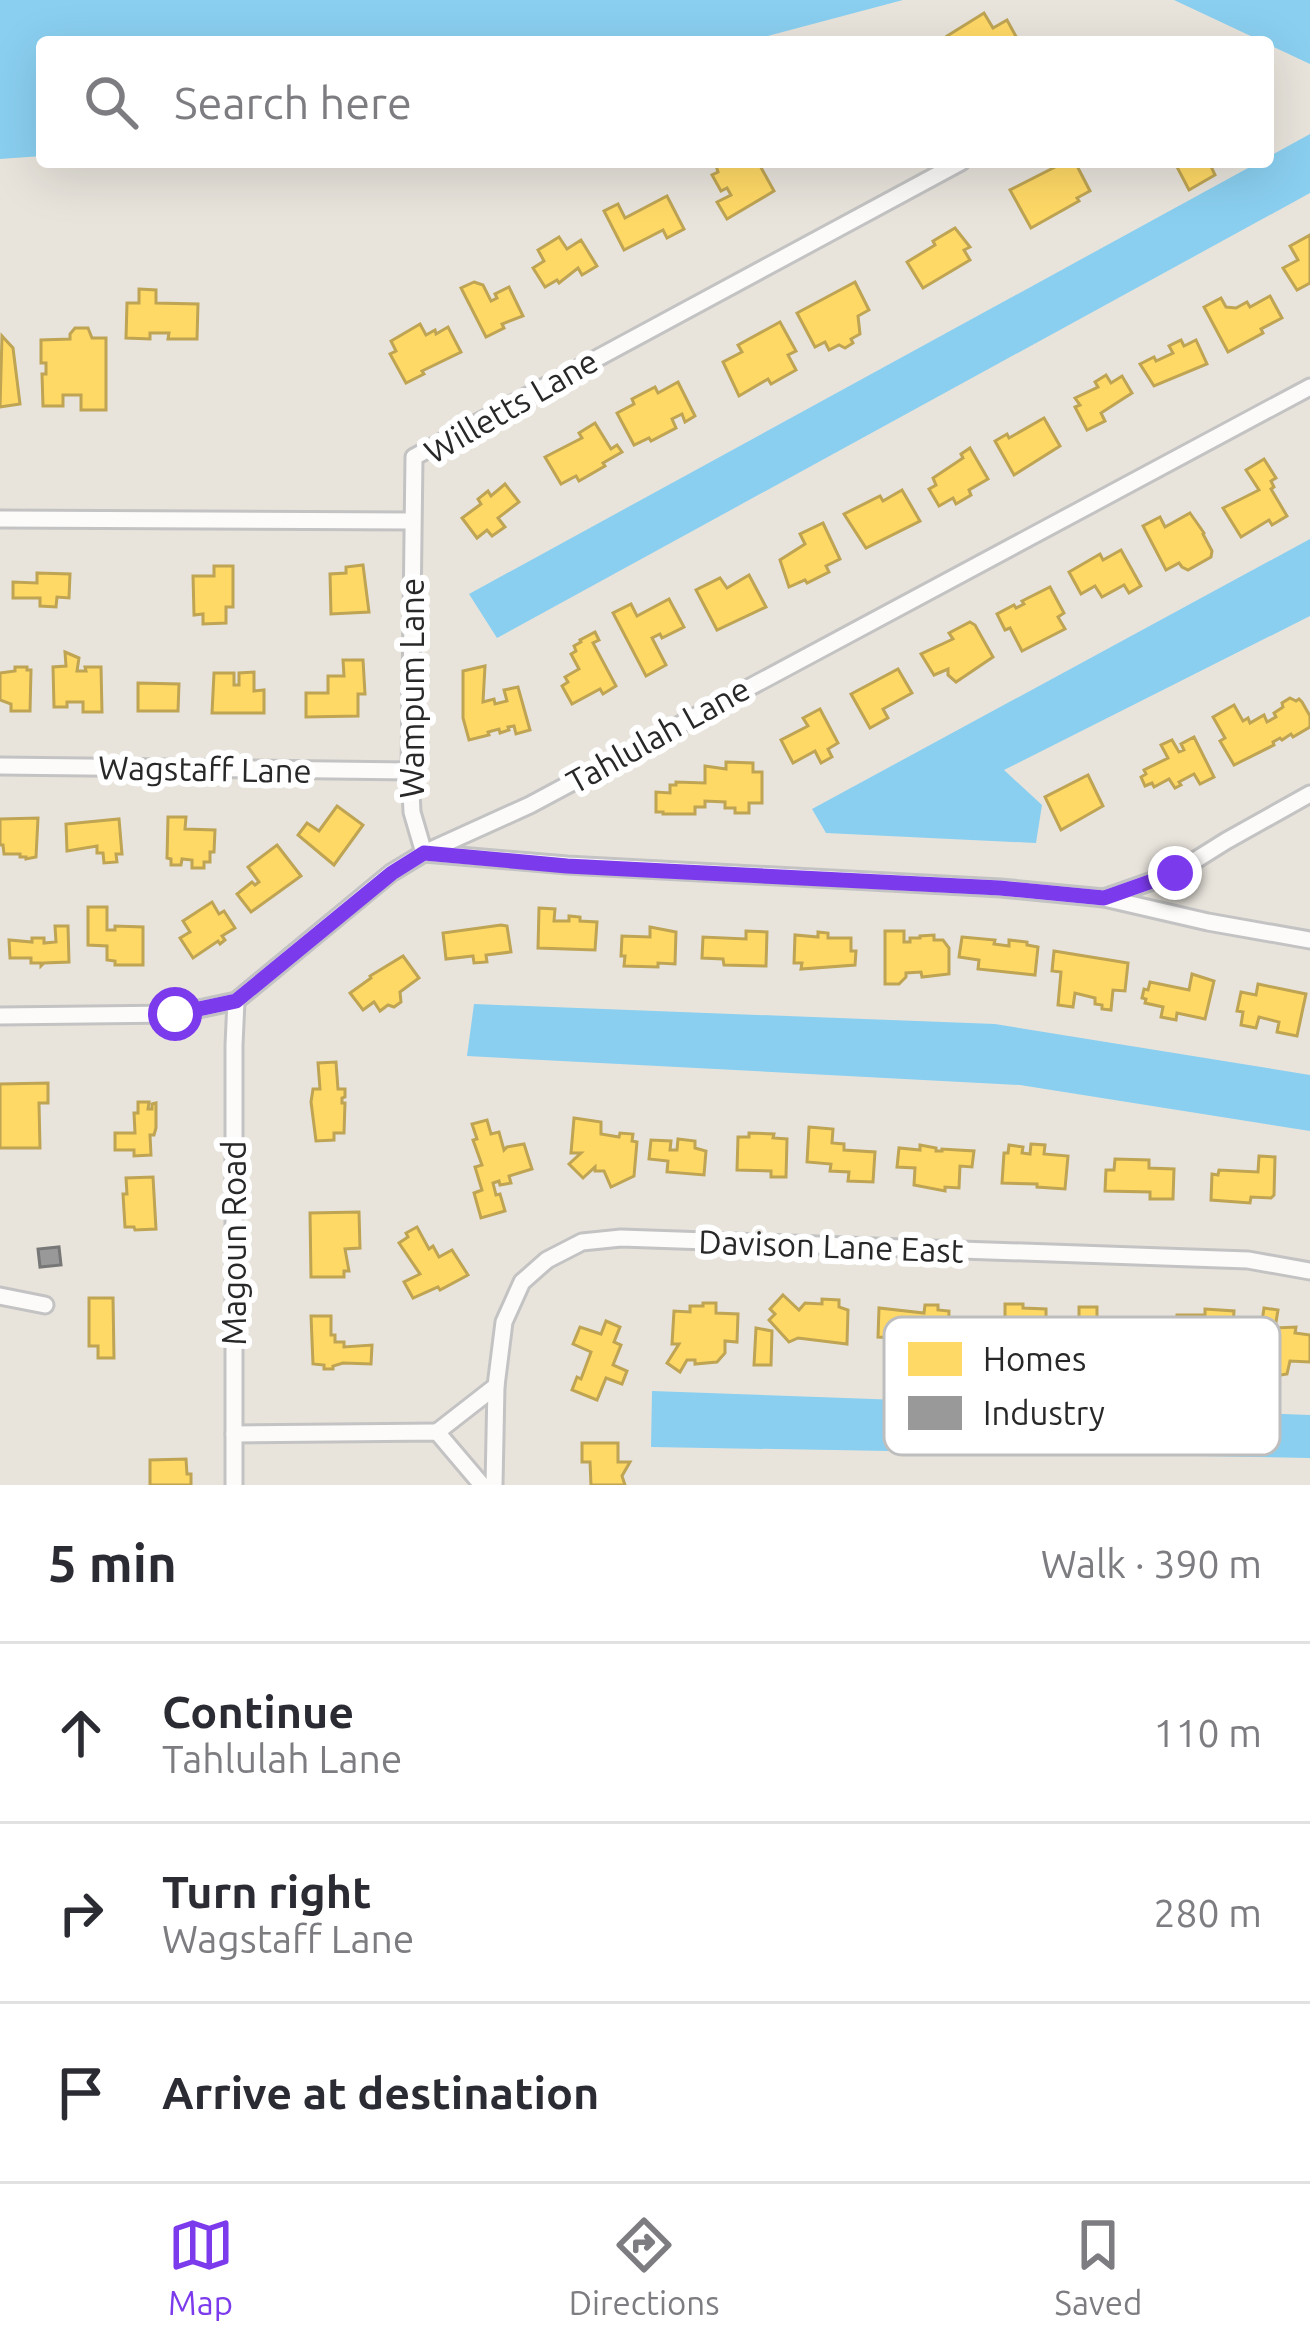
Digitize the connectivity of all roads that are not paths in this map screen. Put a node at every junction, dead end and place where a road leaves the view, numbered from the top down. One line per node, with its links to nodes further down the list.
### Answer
1 (950, 168): 4 (street, Willetts Lane)
2 (1310, 388): 8 (street, Tahlulah Lane)
3 (0, 519): 4 (street)
4 (412, 521): 6 (street, Wampum Lane)
5 (0, 766): 6 (street, Wagstaff Lane)
6 (410, 771): 8 (street, Wampum Lane)
7 (1310, 794): 9 (street)
8 (424, 853): 9 (street); 11 (street, Tahlulah Lane)
9 (1104, 898): 10 (street)
10 (1310, 940)
11 (236, 1001): 12 (street, Tahlulah Lane); 18 (street, Magoun Road)
12 (0, 1016)
13 (1310, 1270): 16 (street, Davison Lane East)
14 (0, 1296): 15 (street)
15 (46, 1304)
16 (496, 1385): 17 (street); 21 (street, Davison Lane East)
17 (437, 1432): 18 (street); 20 (street)
18 (234, 1434): 19 (street, Magoun Road)
19 (235, 1485)
20 (482, 1485)
21 (494, 1485)

